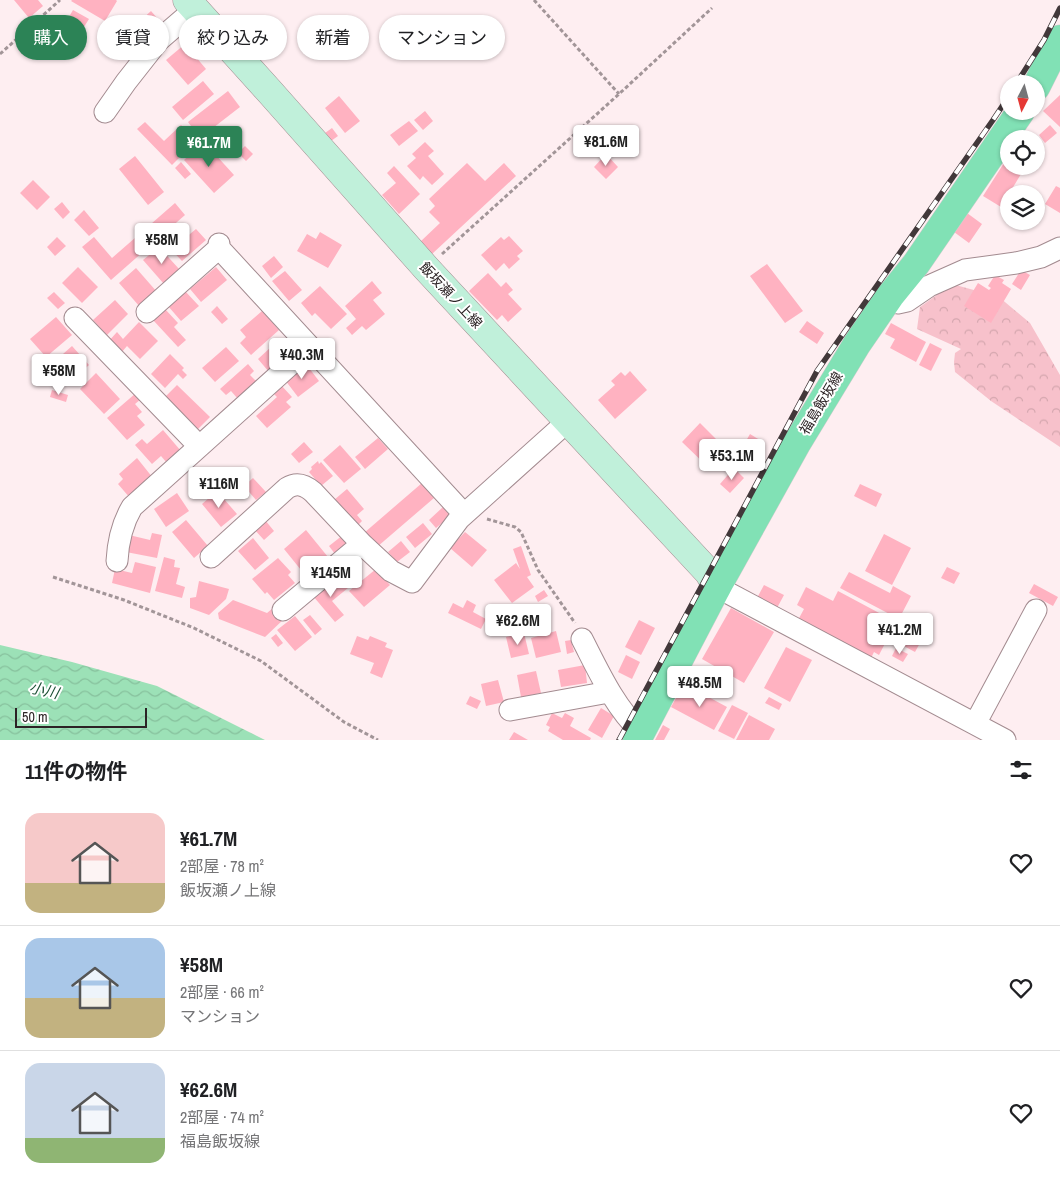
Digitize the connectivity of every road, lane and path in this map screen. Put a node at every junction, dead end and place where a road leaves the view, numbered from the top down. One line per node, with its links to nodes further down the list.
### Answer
1 (60, 0): 6 (path)
2 (534, 0): 8 (path)
3 (191, 4): 9 (street); 12 (main road, 飯坂瀬ノ上線)
4 (712, 8): 8 (path)
5 (1060, 38): 7 (main road)
6 (0, 54)
7 (1042, 75)
8 (619, 94): 12 (path)
9 (105, 112)
10 (1015, 120): 13 (main road, 福島飯坂線)
11 (1060, 248): 13 (street)
12 (426, 268): 17 (main road, 飯坂瀬ノ上線)
13 (890, 296): 24 (main road, 福島飯坂線)
14 (147, 312): 16 (street)
15 (75, 318): 18 (street)
16 (310, 346): 18 (street); 19 (street)
17 (568, 421): 19 (street); 24 (main road, 飯坂瀬ノ上線)
18 (199, 446): 22 (street)
19 (466, 513): 20 (street); 27 (path)
20 (362, 544): 21 (street); 25 (street)
21 (211, 557)
22 (117, 562)
23 (53, 577): 32 (path)
24 (717, 587): 30 (street); 31 (main road, 福島飯坂線)
25 (283, 610)
26 (1036, 610): 30 (street)
27 (582, 639): 28 (street)
28 (609, 692): 29 (street); 31 (street)
29 (510, 710)
30 (975, 724): 33 (street)
31 (639, 736)
32 (378, 740)
33 (1005, 740)

